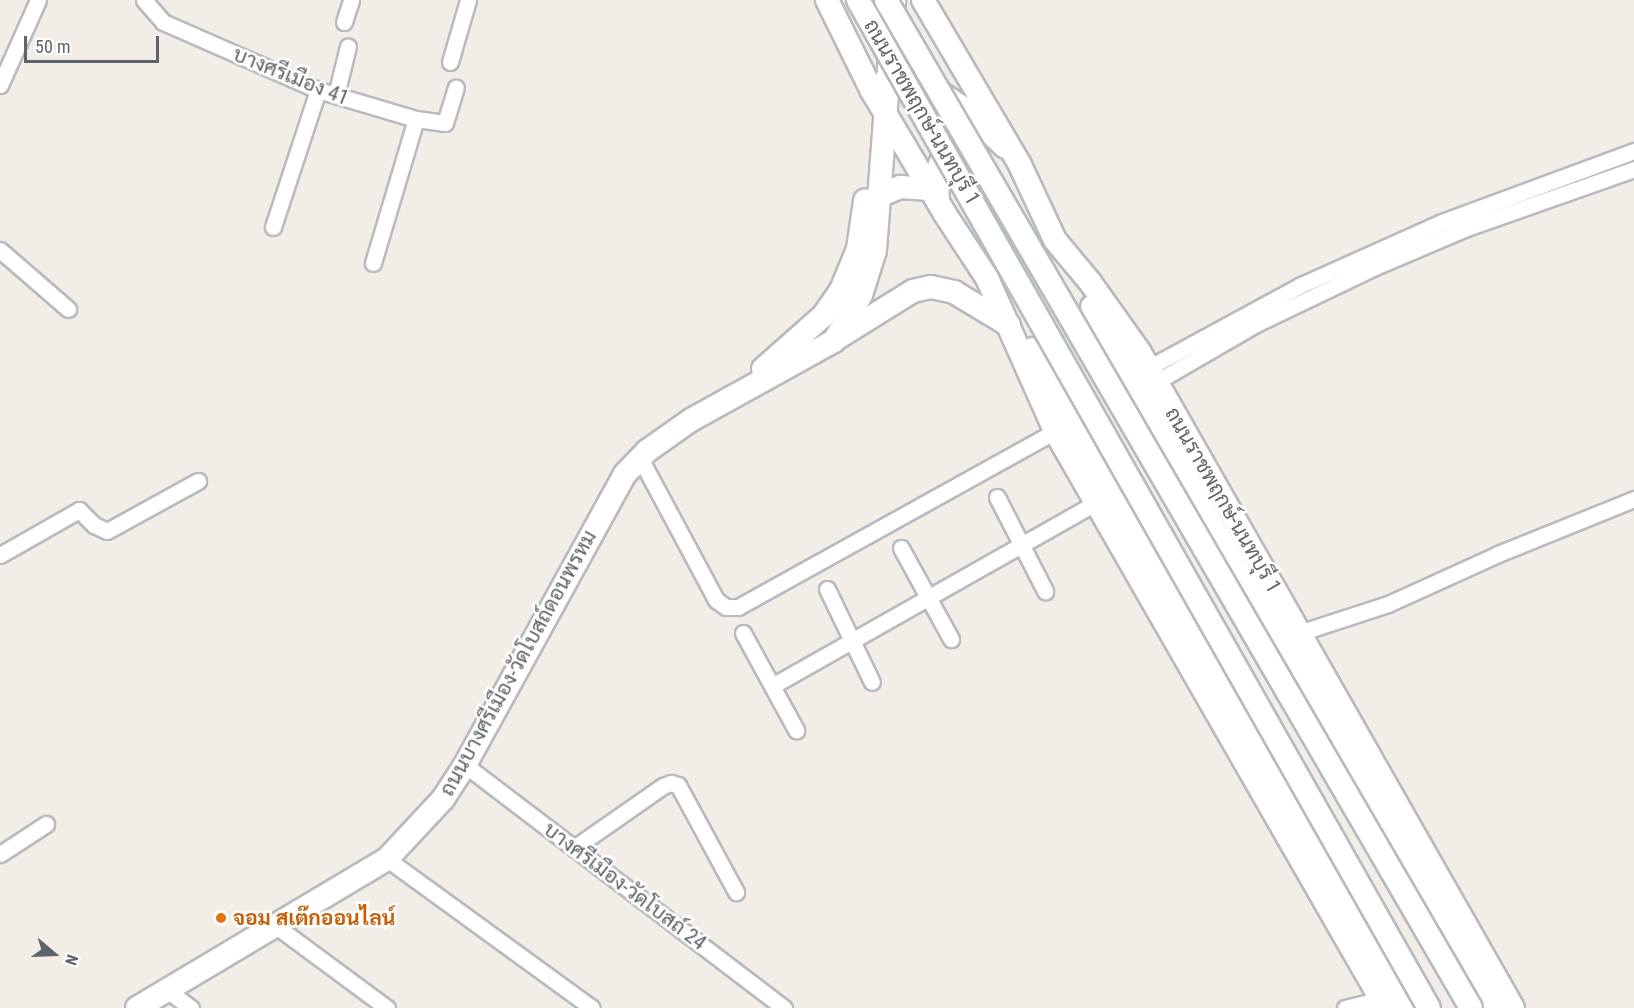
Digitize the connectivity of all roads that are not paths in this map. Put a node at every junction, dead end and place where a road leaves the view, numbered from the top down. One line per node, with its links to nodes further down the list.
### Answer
1 (38, 0): 15 (street)
2 (144, 0): 17 (street, บางศรีเมือง 41)
3 (351, 0): 11 (street)
4 (468, 0): 13 (street)
5 (827, 0): 14 (street, ถนนราชพฤกษ์-นนทบุรี 1)
6 (858, 0): 72 (street, ถนนราชพฤกษ์-นนทบุรี 1, bridge)
7 (879, 0): 14 (street, ถนนบางศรีเมือง-วัดโบสถ์ดอนพรหม)
8 (886, 0): 73 (street, ถนนราชพฤกษ์-นนทบุรี 1, bridge)
9 (894, 0): 14 (street, ถนนบางศรีเมือง-วัดโบสถ์ดอนพรหม)
10 (923, 0): 23 (street, ถนนราชพฤกษ์-นนทบุรี 1)
11 (344, 22)
12 (348, 46): 18 (street)
13 (450, 62)
14 (880, 84): 19 (street, ถนนราชพฤกษ์-นนทบุรี 1); 21 (street); 36 (street, ถนนบางศรีเมือง-วัดโบสถ์ดอนพรหม)
15 (0, 85)
16 (456, 88): 20 (street, บางศรีเมือง 41)
17 (318, 90): 18 (street, บางศรีเมือง 41); 27 (street)
18 (336, 95): 20 (street, บางศรีเมือง 41)
19 (885, 113): 25 (street); 26 (street, ถนนราชพฤกษ์-นนทบุรี 1)
20 (416, 119): 30 (street)
21 (987, 130): 23 (street); 26 (street)
22 (1634, 151): 35 (street)
23 (1016, 158): 28 (street, ถนนราชพฤกษ์-นนทบุรี 1)
24 (1634, 169): 35 (street)
25 (881, 195): 26 (street); 34 (street)
26 (934, 196): 31 (street, ถนนราชพฤกษ์-นนทบุรี 1)
27 (273, 227)
28 (1056, 240): 35 (street, ถนนราชพฤกษ์-นนทบุรี 1); 74 (street)
29 (0, 250): 32 (street)
30 (373, 263)
31 (987, 278): 33 (street, ถนนราชพฤกษ์-นนทบุรี 1); 71 (street)
32 (68, 309)
33 (1009, 325): 34 (street, ถนนบางศรีเมือง-วัดโบสถ์ดอนพรหม); 37 (street, ถนนราชพฤกษ์-นนทบุรี 1)
34 (834, 340): 36 (street, ถนนบางศรีเมือง-วัดโบสถ์ดอนพรหม)
35 (1152, 375): 50 (street, ถนนราชพฤกษ์-นนทบุรี 1)
36 (730, 397): 38 (street, ถนนบางศรีเมือง-วัดโบสถ์ดอนพรหม)
37 (1055, 431): 38 (street); 42 (street, ถนนราชพฤกษ์-นนทบุรี 1)
38 (640, 458): 56 (street, ถนนบางศรีเมือง-วัดโบสถ์ดอนพรหม)
39 (198, 481): 45 (street)
40 (997, 497): 43 (street)
41 (1634, 500): 50 (street)
42 (1096, 503): 43 (street); 64 (street, ถนนราชพฤกษ์-นนทบุรี 1)
43 (1020, 545): 47 (street); 48 (street)
44 (901, 548): 48 (street)
45 (0, 555)
46 (827, 589): 52 (street)
47 (1045, 591)
48 (928, 597): 51 (street); 52 (street)
49 (743, 633): 54 (street)
50 (1299, 633): 75 (street, ถนนราชพฤกษ์-นนทบุรี 1)
51 (951, 639)
52 (852, 640): 53 (street); 54 (street)
53 (872, 682)
54 (772, 686): 55 (street)
55 (796, 730)
56 (465, 765): 58 (street, บางศรีเมือง-วัดโบสถ์ 24); 60 (street, ถนนบางศรีเมือง-วัดโบสถ์ดอนพรหม)
57 (46, 824): 59 (street)
58 (574, 848): 61 (street); 69 (street, บางศรีเมือง-วัดโบสถ์ 24)
59 (0, 854)
60 (387, 859): 62 (street, ถนนบางศรีเมือง-วัดโบสถ์ดอนพรหม); 68 (street)
61 (736, 892)
62 (276, 926): 63 (street, ถนนบางศรีเมือง-วัดโบสถ์ดอนพรหม); 67 (street)
63 (167, 990): 65 (street, ถนนบางศรีเมือง-วัดโบสถ์ดอนพรหม); 66 (street)
64 (1384, 1004): 70 (street)
65 (136, 1008)
66 (191, 1008)
67 (387, 1008)
68 (592, 1008)
69 (784, 1008)
70 (1345, 1008)
71 (1407, 1008)
72 (1429, 1008)
73 (1471, 1008)
74 (1491, 1008)
75 (1513, 1008)

